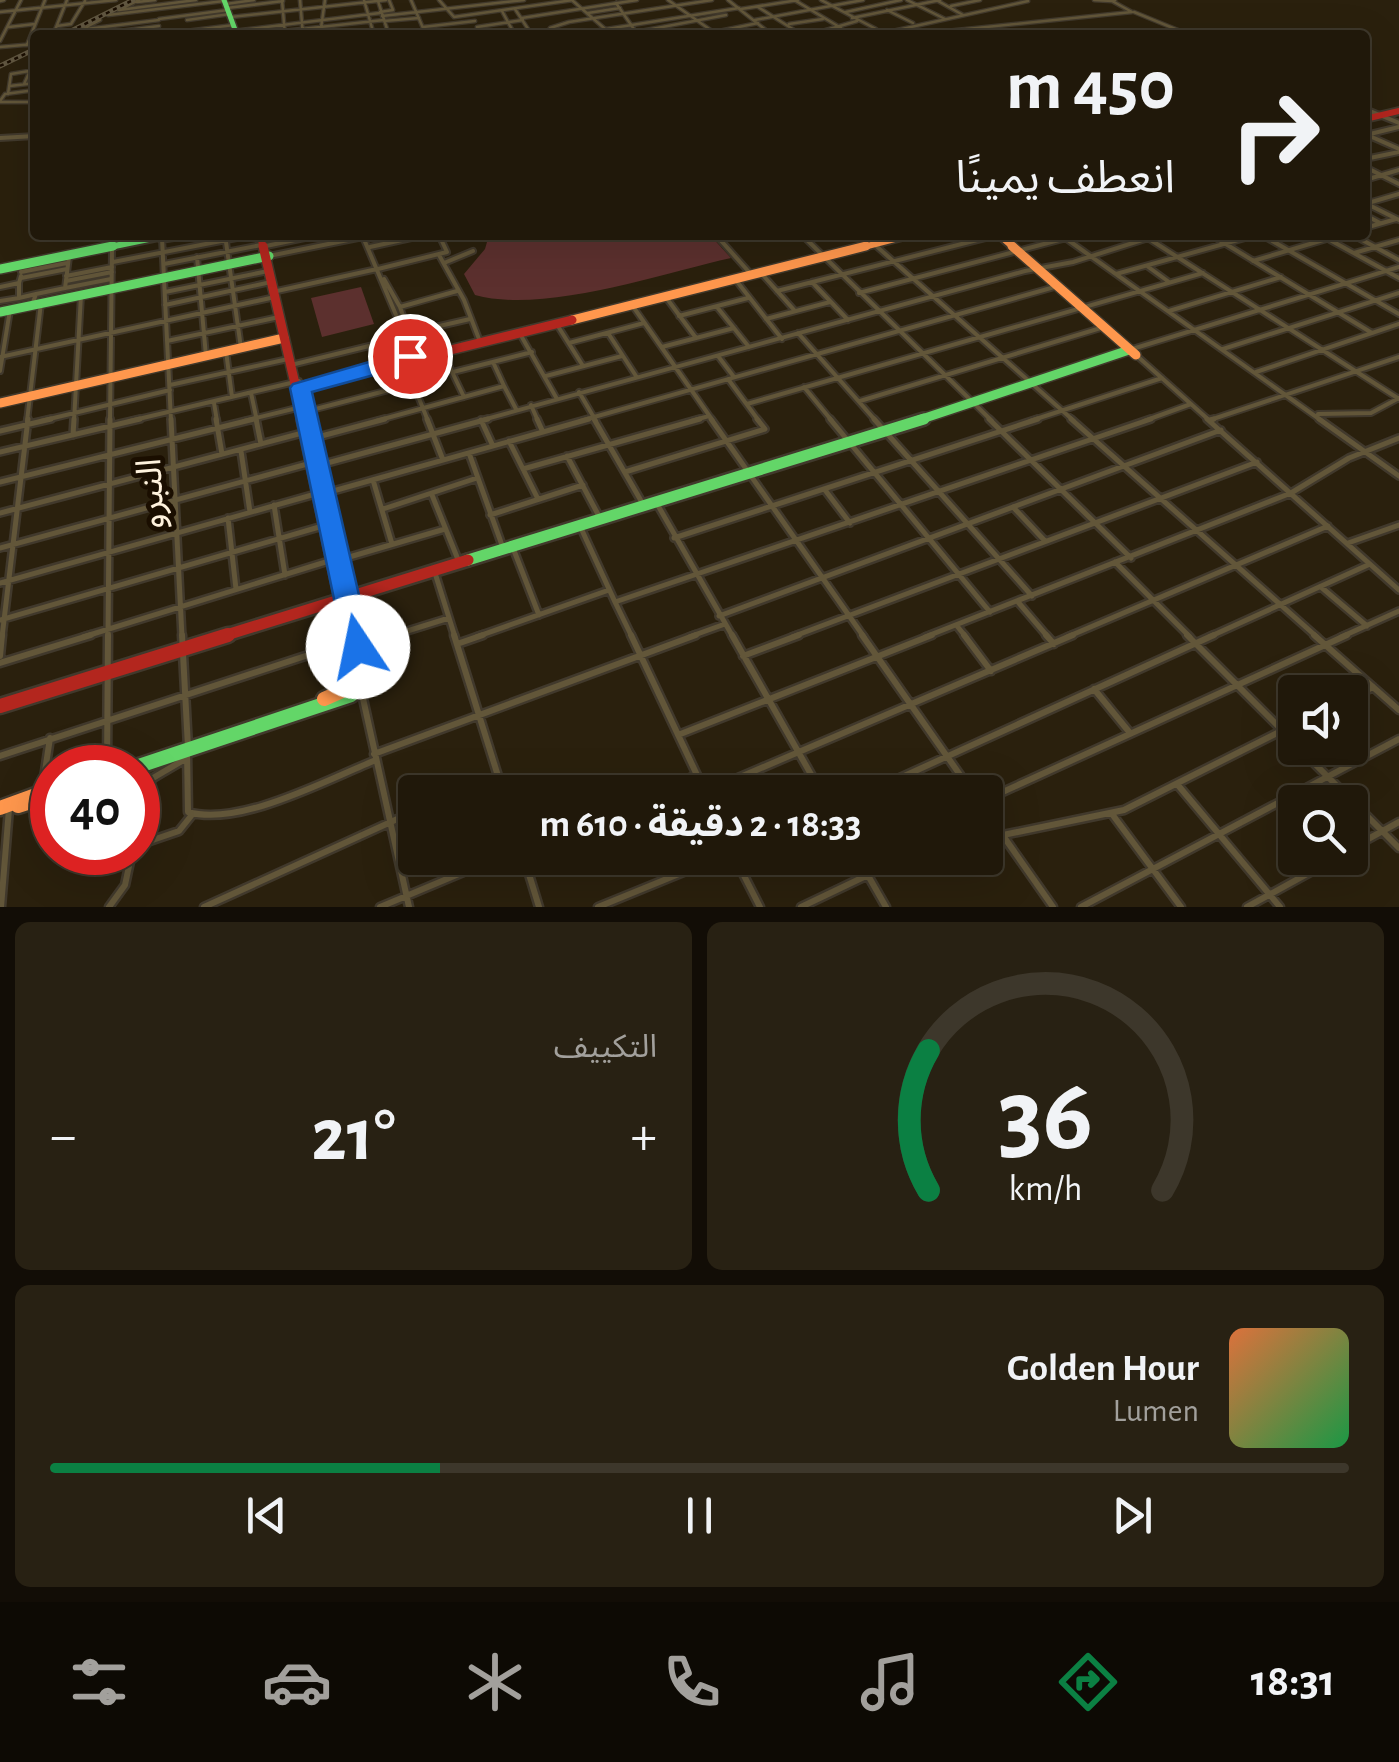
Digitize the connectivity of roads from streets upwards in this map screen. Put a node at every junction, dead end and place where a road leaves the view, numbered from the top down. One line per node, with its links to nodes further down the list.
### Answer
1 (20, 0): 60 (street)
2 (45, 0): 51 (street)
3 (116, 0): 30 (street)
4 (156, 0): 31 (street)
5 (196, 0): 40 (street)
6 (254, 0): 79 (street)
7 (282, 0): 62 (street); 79 (street)
8 (300, 0): 55 (street)
9 (387, 0): 33 (street); 81 (street)
10 (410, 0): 69 (street)
11 (438, 0): 58 (street)
12 (465, 0): 53 (street)
13 (526, 0): 39 (street); 46 (street)
14 (573, 0): 46 (street); 56 (street)
15 (629, 0): 16 (street); 47 (street)
16 (636, 0)
17 (668, 0): 48 (street)
18 (712, 0): 34 (street)
19 (728, 0): 57 (street)
20 (761, 0): 43 (street)
21 (797, 0): 43 (street); 63 (street)
22 (822, 0): 50 (street)
23 (865, 0): 44 (street); 50 (street)
24 (904, 0): 44 (street); 45 (street)
25 (938, 0): 45 (street); 54 (street)
26 (980, 0): 54 (street)
27 (1000, 0): 42 (street)
28 (1094, 0): 29 (street)
29 (1114, 0): 67 (street)
30 (85, 1): 36 (street); 108 (street)
31 (136, 1): 61 (street)
32 (365, 1): 33 (street); 38 (street); 74 (street)
33 (377, 1): 81 (street)
34 (700, 1): 48 (street); 65 (street)
35 (1029, 1): 42 (street)
36 (66, 2): 51 (street); 108 (street)
37 (206, 2): 40 (street); 73 (street); 79 (street)
38 (350, 2): 41 (street); 80 (street)
39 (497, 2): 53 (street); 64 (street)
40 (183, 3): 52 (street); 84 (street)
41 (324, 3): 55 (street); 90 (street)
42 (1011, 4): 83 (street)
43 (768, 5): 49 (street)
44 (877, 5): 66 (street); 72 (street)
45 (917, 5): 66 (street); 94 (street)
46 (533, 6): 59 (street)
47 (618, 6): 56 (street); 71 (street); 75 (street)
48 (676, 6): 75 (street); 82 (street)
49 (758, 6): 57 (street); 85 (street)
50 (832, 6): 63 (street); 72 (street)
51 (42, 7): 60 (street); 102 (street)
52 (162, 7): 61 (street); 76 (street); 89 (street)
53 (469, 7): 58 (street); 77 (street)
54 (948, 7): 83 (street)
55 (301, 8): 62 (street); 95 (street)
56 (583, 8): 70 (street); 71 (street)
57 (740, 8): 65 (street); 101 (street)
58 (448, 9): 69 (street); 77 (street)
59 (515, 9): 64 (street); 91 (street)
60 (16, 10): 68 (street); 114 (street)
61 (119, 10): 76 (street)
62 (283, 10): 79 (street); 103 (street)
63 (812, 10): 85 (street); 88 (street)
64 (502, 11): 77 (street); 99 (street)
65 (719, 11): 78 (street); 82 (street)
66 (888, 11): 93 (street); 105 (street)
67 (1131, 11): 149 (street); 150 (street)
68 (0, 12)
69 (417, 12): 81 (street); 86 (street)
70 (559, 12): 91 (street); 100 (street)
71 (588, 13): 87 (street)
72 (843, 13): 93 (street)
73 (211, 14): 79 (street); 84 (street); 126 (street)
74 (366, 14): 80 (street); 81 (street); 98 (street)
75 (624, 14): 87 (street); 106 (street)
76 (108, 15): 92 (street)
77 (470, 15): 96 (street)
78 (726, 15): 97 (street); 111 (street)
79 (231, 16): 103 (street); 127 (street)
80 (350, 16): 90 (street); 104 (street)
81 (382, 16): 86 (street); 98 (street); 132 (street)
82 (690, 16): 97 (street); 106 (street)
83 (966, 16): 94 (street)
84 (187, 17): 89 (street); 125 (street)
85 (774, 17): 101 (street); 107 (street)
86 (419, 18): 110 (street)
87 (594, 18): 100 (street); 118 (street)
88 (825, 18): 107 (street); 116 (street)
89 (159, 19): 109 (street); 115 (street)
90 (322, 19): 95 (street); 112 (street)
91 (523, 19): 99 (street); 136 (street)
92 (100, 20): 115 (street); 122 (street)
93 (854, 20): 116 (street); 147 (street)
94 (948, 20): 105 (street)
95 (302, 21): 103 (street); 117 (street)
96 (475, 21): 110 (street); 113 (street)
97 (696, 21): 141 (street); 142 (street)
98 (369, 22): 104 (street); 131 (street)
99 (508, 22): 113 (street); 135 (street)
100 (570, 22): 137 (street); 138 (street)
101 (756, 22): 111 (street); 144 (street)
102 (36, 24): 114 (street); 120 (street)
103 (284, 24): 128 (street)
104 (352, 24): 112 (street)
105 (916, 24): 148 (street)
106 (632, 25): 118 (street); 140 (street)
107 (786, 25): 145 (street)
108 (57, 26): 121 (street)
109 (159, 26): 123 (street); 124 (street)
110 (422, 26): 133 (street)
111 (746, 26): 143 (street)
112 (321, 27): 117 (street); 130 (street)
113 (478, 27): 134 (street)
114 (7, 28): 119 (street); 152 (street)
115 (99, 28): 122 (street)
116 (841, 28): 146 (street)
117 (303, 29): 129 (street)
118 (606, 29): 139 (street)
119 (0, 30)
120 (33, 30)
121 (55, 30)
122 (79, 30)
123 (128, 30)
124 (158, 30)
125 (187, 30)
126 (214, 30)
127 (275, 30)
128 (285, 30)
129 (298, 30)
130 (321, 30)
131 (372, 30)
132 (388, 30)
133 (424, 30)
134 (479, 30)
135 (512, 30)
136 (529, 30)
137 (551, 30)
138 (578, 30)
139 (601, 30)
140 (635, 30)
141 (652, 30)
142 (711, 30)
143 (725, 30)
144 (766, 30)
145 (794, 30)
146 (832, 30)
147 (879, 30)
148 (892, 30)
149 (965, 30)
150 (1178, 30)
151 (30, 38): 153 (street)
152 (0, 41)
153 (27, 45): 154 (street); 155 (street)
154 (30, 45)
155 (0, 48)
156 (30, 71): 160 (street)
157 (30, 75): 159 (street)
158 (30, 83): 159 (street)
159 (24, 84): 160 (street)
160 (10, 86): 162 (street)
161 (30, 91): 162 (street)
162 (2, 97): 163 (street)
163 (30, 102)
164 (1370, 111): 166 (street)
165 (1399, 112): 166 (street)
166 (1382, 116): 167 (street); 168 (street)
167 (1370, 119)
168 (1399, 125): 169 (street)
169 (1370, 135)
170 (30, 136): 172 (street)
171 (1370, 137): 174 (street)
172 (0, 138)
173 (1399, 140): 174 (street)
174 (1386, 143): 175 (street)
175 (1399, 150): 176 (street)
176 (1370, 158)
177 (1370, 169): 179 (street)
178 (1399, 170): 179 (street)
179 (1382, 175): 180 (street); 181 (street)
180 (1370, 179)
181 (1399, 184)
182 (1398, 194): 183 (street)
183 (1370, 202)
184 (1370, 205): 186 (street)
185 (1370, 218): 187 (street)
186 (1398, 219): 187 (street)
187 (1380, 223): 188 (street)
188 (1370, 226)
189 (154, 240): 223 (street)
190 (163, 240): 228 (street, النبرو)
191 (191, 240): 220 (street)
192 (214, 240): 220 (street)
193 (227, 240): 225 (street)
194 (318, 240): 219 (street)
195 (338, 240): 219 (street)
196 (366, 240): 221 (street)
197 (398, 240): 221 (street)
198 (442, 240): 230 (street)
199 (721, 240): 248 (street)
200 (807, 240): 231 (street)
201 (880, 240): 231 (street)
202 (890, 240): 217 (street)
203 (978, 240): 235 (street)
204 (1004, 240): 224 (street)
205 (1051, 240): 224 (street)
206 (1067, 240): 232 (street)
207 (1134, 240): 232 (street)
208 (1151, 240): 233 (street)
209 (1219, 240): 218 (street)
210 (1240, 240): 218 (street)
211 (1268, 240): 227 (street)
212 (1324, 240): 227 (street)
213 (1329, 240): 229 (street)
214 (1362, 240): 222 (street)
215 (1399, 240): 222 (street)
216 (262, 244): 219 (street); 225 (street); 240 (street); 265 (street); 265 (street)
217 (874, 244): 231 (street); 235 (street)
218 (1225, 244): 233 (street); 236 (street)
219 (319, 245)
220 (190, 246): 228 (street); 234 (street)
221 (370, 246): 245 (street)
222 (1375, 247): 229 (street); 238 (street)
223 (112, 249): 244 (street); 250 (street)
224 (1016, 249): 242 (street); 260 (street)
225 (229, 251): 234 (street); 240 (street)
226 (473, 251): 237 (street)
227 (1288, 251): 236 (street); 263 (street)
228 (162, 252): 239 (street, النبرو); 250 (street)
229 (1354, 253): 247 (street)
230 (439, 255): 237 (street); 245 (street)
231 (822, 256): 248 (street); 253 (street)
232 (1091, 256): 242 (street); 251 (street)
233 (1178, 257): 241 (street); 249 (street)
234 (194, 258): 239 (street); 246 (street)
235 (892, 261): 253 (street); 260 (street)
236 (1253, 261): 255 (street)
237 (444, 263): 270 (street)
238 (1399, 263): 247 (street)
239 (164, 264): 256 (street, النبرو)
240 (230, 265): 246 (street); 257 (street)
241 (1147, 266): 251 (street); 262 (street)
242 (1038, 268): 266 (street); 283 (street)
243 (0, 269): 252 (street)
244 (67, 269): 250 (street); 252 (street); 268 (street)
245 (378, 269): 254 (street); 265 (street)
246 (197, 271): 256 (street); 264 (street)
247 (1386, 271): 259 (street); 263 (street)
248 (755, 273): 258 (street); 271 (street)
249 (1203, 273): 262 (street); 274 (street)
250 (113, 274): 256 (street); 268 (street); 277 (street); 317 (street)
251 (1116, 274): 272 (street)
252 (20, 275): 267 (street); 280 (street)
253 (841, 275): 261 (street); 276 (street)
254 (382, 277): 291 (street); 325 (street)
255 (1281, 277): 274 (street); 278 (street)
256 (164, 278): 273 (street, النبرو)
257 (234, 278): 264 (street); 265 (street); 269 (street)
258 (734, 278): 279 (street); 282 (street); 287 (street)
259 (1399, 278)
260 (912, 279): 276 (street); 283 (street)
261 (812, 282): 271 (street); 286 (street)
262 (1170, 282): 272 (street)
263 (1346, 284): 278 (street); 284 (street)
264 (198, 285): 273 (street); 281 (street)
265 (273, 285): 269 (street); 289 (street); 302 (street); 352 (street)
266 (1058, 286): 293 (street); 303 (street)
267 (0, 287)
268 (65, 288): 285 (street)
269 (236, 290): 281 (street); 289 (street)
270 (457, 291): 291 (street); 304 (street)
271 (777, 291): 295 (street)
272 (1140, 291): 293 (street); 296 (street)
273 (165, 292): 288 (street, النبرو)
274 (1232, 292): 294 (street); 296 (street)
275 (1399, 292): 284 (street)
276 (860, 293): 297 (street)
277 (81, 295): 285 (street); 329 (street)
278 (1310, 295): 294 (street); 298 (street)
279 (665, 296): 287 (street); 301 (street)
280 (18, 298): 285 (street); 290 (street)
281 (200, 298): 288 (street); 299 (street)
282 (748, 298): 292 (street); 305 (street)
283 (934, 298): 297 (street); 303 (street)
284 (1376, 300): 298 (street); 300 (street)
285 (36, 301): 290 (street); 336 (street)
286 (830, 302): 295 (street); 307 (street)
287 (631, 303): 308 (street); 309 (street); 316 (street)
288 (165, 305): 306 (street, النبرو)
289 (236, 306): 299 (street); 311 (street)
290 (3, 307): 346 (street)
291 (400, 307): 321 (street)
292 (716, 307): 301 (street); 313 (street)
293 (1082, 307): 312 (street); 328 (street)
294 (1260, 310): 314 (street); 315 (street)
295 (795, 311): 305 (street)
296 (1169, 311): 315 (street)
297 (879, 312): 307 (street); 323 (street)
298 (1338, 312): 314 (street); 319 (street)
299 (201, 313): 306 (street); 320 (street)
300 (1399, 314)
301 (679, 316): 326 (street)
302 (279, 317): 311 (street); 324 (street)
303 (954, 317): 323 (street); 328 (street)
304 (470, 319): 321 (street); 330 (street)
305 (766, 319): 327 (street)
306 (166, 320): 317 (street); 331 (street, النبرو)
307 (848, 320): 322 (street)
308 (556, 323): 316 (street); 332 (street)
309 (645, 323): 318 (street); 334 (street)
310 (1399, 324): 319 (street)
311 (238, 326): 320 (street); 333 (street)
312 (1104, 327): 342 (street); 351 (street)
313 (734, 328): 326 (street); 335 (street)
314 (1288, 328): 337 (street); 338 (street)
315 (1196, 330): 337 (street); 342 (street)
316 (519, 331): 330 (street); 340 (street); 341 (street)
317 (113, 332): 329 (street); 365 (street)
318 (608, 332): 332 (street); 348 (street)
319 (1372, 332): 338 (street)
320 (204, 333): 331 (street); 347 (street)
321 (409, 333): 350 (street)
322 (798, 333): 327 (street); 343 (street)
323 (900, 333): 343 (street); 345 (street)
324 (284, 338): 333 (street); 352 (street)
325 (402, 338): 350 (street); 352 (street)
326 (696, 338): 334 (street)
327 (782, 338): 335 (street)
328 (977, 338): 345 (street); 351 (street)
329 (81, 339): 336 (street); 372 (street)
330 (479, 339): 350 (street)
331 (167, 341): 354 (street, النبرو)
332 (569, 343): 355 (street)
333 (241, 348): 339 (street)
334 (662, 348): 356 (street)
335 (750, 348): 344 (street)
336 (37, 349): 346 (street); 380 (street)
337 (1223, 349): 360 (street)
338 (1323, 350): 360 (street); 361 (street)
339 (226, 351): 347 (street); 358 (street)
340 (442, 351): 350 (street); 359 (street)
341 (532, 352): 353 (street); 362 (street)
342 (1130, 353): 368 (street); 371 (street)
343 (817, 354): 363 (street); 366 (street)
344 (717, 355): 356 (street); 366 (street)
345 (923, 355): 363 (street); 367 (street)
346 (1, 356): 357 (street)
347 (206, 356): 354 (street)
348 (622, 356): 355 (street); 364 (street)
349 (1399, 357): 361 (street)
350 (407, 358): 369 (street); 370 (street)
351 (1003, 360): 367 (street); 371 (street)
352 (292, 361): 358 (street); 370 (street)
353 (493, 362): 359 (street); 373 (street)
354 (168, 364): 365 (street); 375 (street, النبرو)
355 (583, 366): 362 (street)
356 (675, 366): 364 (street); 376 (street)
357 (0, 370)
358 (231, 370): 375 (street); 381 (street)
359 (454, 372): 382 (street)
360 (1256, 372): 379 (street)
361 (1358, 372): 379 (street); 384 (street)
362 (546, 376): 383 (street)
363 (838, 376): 374 (street); 386 (street)
364 (636, 377): 377 (street)
365 (112, 378): 372 (street); 388 (street)
366 (731, 378): 376 (street); 389 (street)
367 (947, 378): 386 (street); 390 (street)
368 (1162, 378): 391 (street); 396 (street)
369 (413, 384): 393 (street); 394 (street)
370 (297, 385): 378 (street); 394 (street)
371 (1033, 385): 390 (street); 396 (street)
372 (75, 386): 380 (street); 398 (street)
373 (504, 386): 382 (street); 395 (street)
374 (804, 387): 389 (street); 420 (street)
375 (170, 388): 388 (street); 397 (street, النبرو)
376 (691, 390): 400 (street); 401 (street)
377 (580, 392): 383 (street); 401 (street)
378 (251, 393): 381 (street); 402 (street)
379 (1288, 395): 399 (street); 404 (street)
380 (31, 396): 387 (street); 405 (street)
381 (232, 397): 385 (street)
382 (464, 397): 393 (street)
383 (557, 398): 392 (street)
384 (1398, 398): 399 (street)
385 (214, 402): 397 (street); 407 (street)
386 (860, 402): 408 (street)
387 (0, 403)
388 (112, 404): 398 (street); 406 (street)
389 (748, 404): 421 (street)
390 (974, 404): 408 (street); 412 (street)
391 (1191, 404): 404 (street); 417 (street)
392 (530, 406): 395 (street); 411 (street)
393 (422, 408): 413 (street); 415 (street)
394 (305, 409): 402 (street); 415 (street)
395 (516, 409): 403 (street)
396 (1065, 410): 412 (street); 417 (street)
397 (171, 412): 406 (street); 416 (street, النبرو)
398 (74, 413): 405 (street); 414 (street)
399 (1315, 414): 427 (street)
400 (709, 416): 421 (street); 423 (street)
401 (593, 417): 411 (street); 423 (street)
402 (256, 418): 407 (street); 422 (street)
403 (481, 420): 413 (street); 425 (street)
404 (1210, 420): 410 (street)
405 (28, 424): 409 (street); 424 (street)
406 (112, 426): 414 (street); 430 (street)
407 (216, 428): 416 (street); 431 (street)
408 (886, 429): 420 (street); 434 (street)
409 (0, 430)
410 (1221, 430): 436 (street); 438 (street)
411 (543, 431): 419 (street)
412 (1004, 432): 434 (street); 435 (street)
413 (433, 434): 433 (street); 437 (street)
414 (74, 435): 424 (street)
415 (311, 435): 422 (street); 437 (street)
416 (172, 438): 430 (street); 439 (street, النبرو)
417 (1095, 438): 435 (street); 438 (street)
418 (1399, 438): 427 (street)
419 (508, 441): 425 (street); 440 (street)
420 (848, 441): 442 (street); 443 (street)
421 (727, 442): 441 (street); 442 (street)
422 (261, 444): 426 (street)
423 (609, 444): 432 (street); 441 (street)
424 (24, 446): 428 (street); 444 (street)
425 (492, 446): 429 (street)
426 (240, 449): 431 (street); 449 (street)
427 (1365, 450): 445 (street); 456 (street)
428 (0, 452)
429 (470, 453): 433 (street); 446 (street)
430 (111, 454): 444 (street); 450 (street)
431 (222, 454): 439 (street)
432 (567, 456): 440 (street); 451 (street)
433 (443, 460): 447 (street)
434 (914, 460): 443 (street); 453 (street)
435 (1032, 462): 453 (street); 454 (street)
436 (1257, 462): 456 (street); 458 (street)
437 (317, 464): 449 (street); 455 (street)
438 (1126, 466): 454 (street); 458 (street)
439 (174, 468): 450 (street); 460 (street, النبرو)
440 (523, 469): 459 (street)
441 (626, 472): 461 (street)
442 (748, 472): 461 (street); 464 (street)
443 (875, 473): 452 (street); 462 (street)
444 (21, 476): 448 (street); 466 (street)
445 (1399, 476)
446 (477, 478): 457 (street); 470 (street)
447 (373, 480): 455 (street); 467 (street)
448 (0, 482)
449 (243, 483): 460 (street); 468 (street)
450 (111, 485): 466 (street); 472 (street)
451 (583, 485): 459 (street); 473 (street)
452 (825, 490): 464 (street); 474 (street)
453 (940, 491): 462 (street); 475 (street)
454 (1062, 492): 465 (street); 476 (street)
455 (323, 493): 463 (street); 478 (street); 498 (street)
456 (1291, 493): 480 (street); 482 (street)
457 (432, 494): 467 (street); 481 (street)
458 (1162, 499): 476 (street); 482 (street)
459 (538, 500): 470 (street)
460 (176, 501): 472 (street); 483 (street, النبرو)
461 (650, 504): 473 (street); 484 (street)
462 (901, 505): 474 (street); 485 (street)
463 (274, 506): 468 (street); 487 (street)
464 (772, 507): 484 (street); 488 (street)
465 (1013, 508): 475 (street); 486 (street)
466 (17, 509): 469 (street); 489 (street)
467 (383, 509): 490 (street)
468 (250, 512): 471 (street)
469 (0, 513)
470 (490, 515): 493 (street)
471 (228, 518): 483 (street); 495 (street)
472 (110, 519): 489 (street); 494 (street)
473 (601, 520): 479 (street)
474 (850, 523): 488 (street)
475 (969, 524): 485 (street); 496 (street)
476 (1095, 524): 486 (street); 497 (street)
477 (1399, 525): 491 (street)
478 (326, 526): 487 (street); 498 (street)
479 (580, 526): 493 (street); 513 (street)
480 (1328, 526): 491 (street); 502 (street)
481 (445, 529): 490 (street); 501 (street)
482 (1197, 530): 497 (street); 502 (street)
483 (178, 534): 494 (street); 503 (street, النبرو)
484 (674, 538): 507 (street)
485 (928, 539): 506 (street); 508 (street)
486 (1045, 540): 496 (street)
487 (281, 541): 495 (street); 505 (street)
488 (797, 541): 507 (street); 508 (street)
489 (14, 544): 492 (street); 509 (street)
490 (392, 544): 498 (street)
491 (1348, 544): 500 (street)
492 (0, 548)
493 (508, 549): 501 (street); 524 (street)
494 (110, 553): 509 (street); 511 (street)
495 (231, 556): 503 (street); 512 (street)
496 (999, 558): 506 (street); 515 (street)
497 (1130, 558): 499 (street)
498 (336, 560): 505 (street); 516 (street)
499 (1115, 562): 515 (street); 517 (street)
500 (1370, 564): 510 (street); 514 (street)
501 (460, 565): 504 (street)
502 (1238, 565): 517 (street); 520 (street)
503 (179, 570): 511 (street); 521 (street, النبرو)
504 (435, 572): 516 (street); 527 (street)
505 (285, 574): 512 (street)
506 (958, 574): 523 (street); 526 (street)
507 (695, 576): 518 (street); 525 (street)
508 (822, 578): 525 (street); 526 (street)
509 (4, 582): 528 (street)
510 (1321, 587): 520 (street); 531 (street)
511 (109, 589): 528 (street); 532 (street)
512 (236, 590): 521 (street)
513 (610, 590): 518 (street); 524 (street)
514 (1399, 590)
515 (1033, 596): 519 (street)
516 (344, 601): 534 (street); 538 (street)
517 (1154, 601): 533 (street); 536 (street)
518 (615, 602): 539 (street)
519 (1018, 602): 523 (street); 536 (street)
520 (1282, 605): 533 (street); 537 (street)
521 (181, 608): 532 (street); 538 (street, النبرو)
522 (1399, 612): 531 (street)
523 (991, 613): 530 (street)
524 (540, 615): 535 (street)
525 (719, 616): 529 (street)
526 (848, 616): 540 (street); 541 (street)
527 (449, 618): 534 (street); 535 (street)
528 (2, 620): 542 (street)
529 (724, 624): 539 (street); 540 (street)
530 (956, 626): 541 (street); 543 (street)
531 (1367, 626): 537 (street)
532 (109, 630): 542 (street); 544 (street)
533 (1195, 643): 546 (street); 549 (street)
534 (354, 644): 545 (street); 548 (street); 551 (street)
535 (457, 644): 556 (street)
536 (1054, 644): 543 (street)
537 (1326, 644): 546 (street); 547 (street)
538 (184, 650): 544 (street); 551 (street, النبرو)
539 (640, 656): 556 (street); 561 (street)
540 (743, 656): 552 (street)
541 (877, 658): 552 (street); 554 (street)
542 (0, 659)
543 (991, 671): 554 (street)
544 (108, 673): 553 (street); 557 (street)
545 (356, 673): 548 (street); 566 (street)
546 (1238, 686): 558 (street); 560 (street)
547 (1374, 687): 550 (street); 555 (street)
548 (360, 688): 566 (street); 569 (street)
549 (1094, 689): 560 (street); 570 (street)
550 (1368, 690)
551 (186, 695): 557 (street); 566 (street, النبرو)
552 (768, 700): 561 (street); 567 (street)
553 (0, 706)
554 (911, 706): 567 (street); 570 (street)
555 (1399, 710)
556 (480, 716): 569 (street); 574 (street)
557 (108, 722): 562 (street); 565 (street)
558 (1278, 726)
559 (1278, 732): 581 (street)
560 (1131, 734): 582 (street)
561 (678, 735): 575 (street)
562 (50, 738): 564 (street); 568 (street)
563 (1399, 739): 580 (street)
564 (50, 745)
565 (108, 745)
566 (188, 751): 571 (street); 573 (street); 586 (street, النبرو)
567 (799, 753): 576 (street); 577 (street)
568 (0, 756)
569 (375, 757): 586 (street); 589 (street)
570 (946, 757): 578 (street); 579 (street)
571 (160, 759)
572 (1316, 765): 580 (street)
573 (160, 773)
574 (498, 775)
575 (697, 775)
576 (746, 775)
577 (812, 775)
578 (906, 775)
579 (959, 775)
580 (1328, 777): 590 (street); 591 (street)
581 (1176, 784): 585 (street); 591 (street)
582 (1003, 792)
583 (30, 799): 584 (street)
584 (3, 810): 607 (street)
585 (1112, 814): 592 (street); 596 (street)
586 (191, 816): 593 (street)
587 (398, 819): 589 (street)
588 (1399, 822): 590 (street)
589 (388, 823): 605 (street); 609 (street)
590 (1382, 830): 594 (street); 595 (street)
591 (1218, 834): 596 (street); 606 (street)
592 (1004, 835): 617 (street)
593 (160, 837)
594 (1368, 838)
595 (1399, 848)
596 (1152, 869): 618 (street); 619 (street)
597 (127, 875): 608 (street)
598 (456, 875): 605 (street)
599 (529, 875): 612 (street)
600 (676, 875): 613 (street)
601 (744, 875): 614 (street)
602 (866, 875): 615 (street)
603 (869, 875): 616 (street)
604 (1306, 875): 606 (street)
605 (406, 896): 610 (street); 611 (street)
606 (1270, 896): 620 (street); 621 (street)
607 (0, 907)
608 (109, 907)
609 (204, 907)
610 (380, 907)
611 (409, 907)
612 (539, 907)
613 (598, 907)
614 (760, 907)
615 (801, 907)
616 (886, 907)
617 (1053, 907)
618 (1082, 907)
619 (1180, 907)
620 (1247, 907)
621 (1280, 907)

